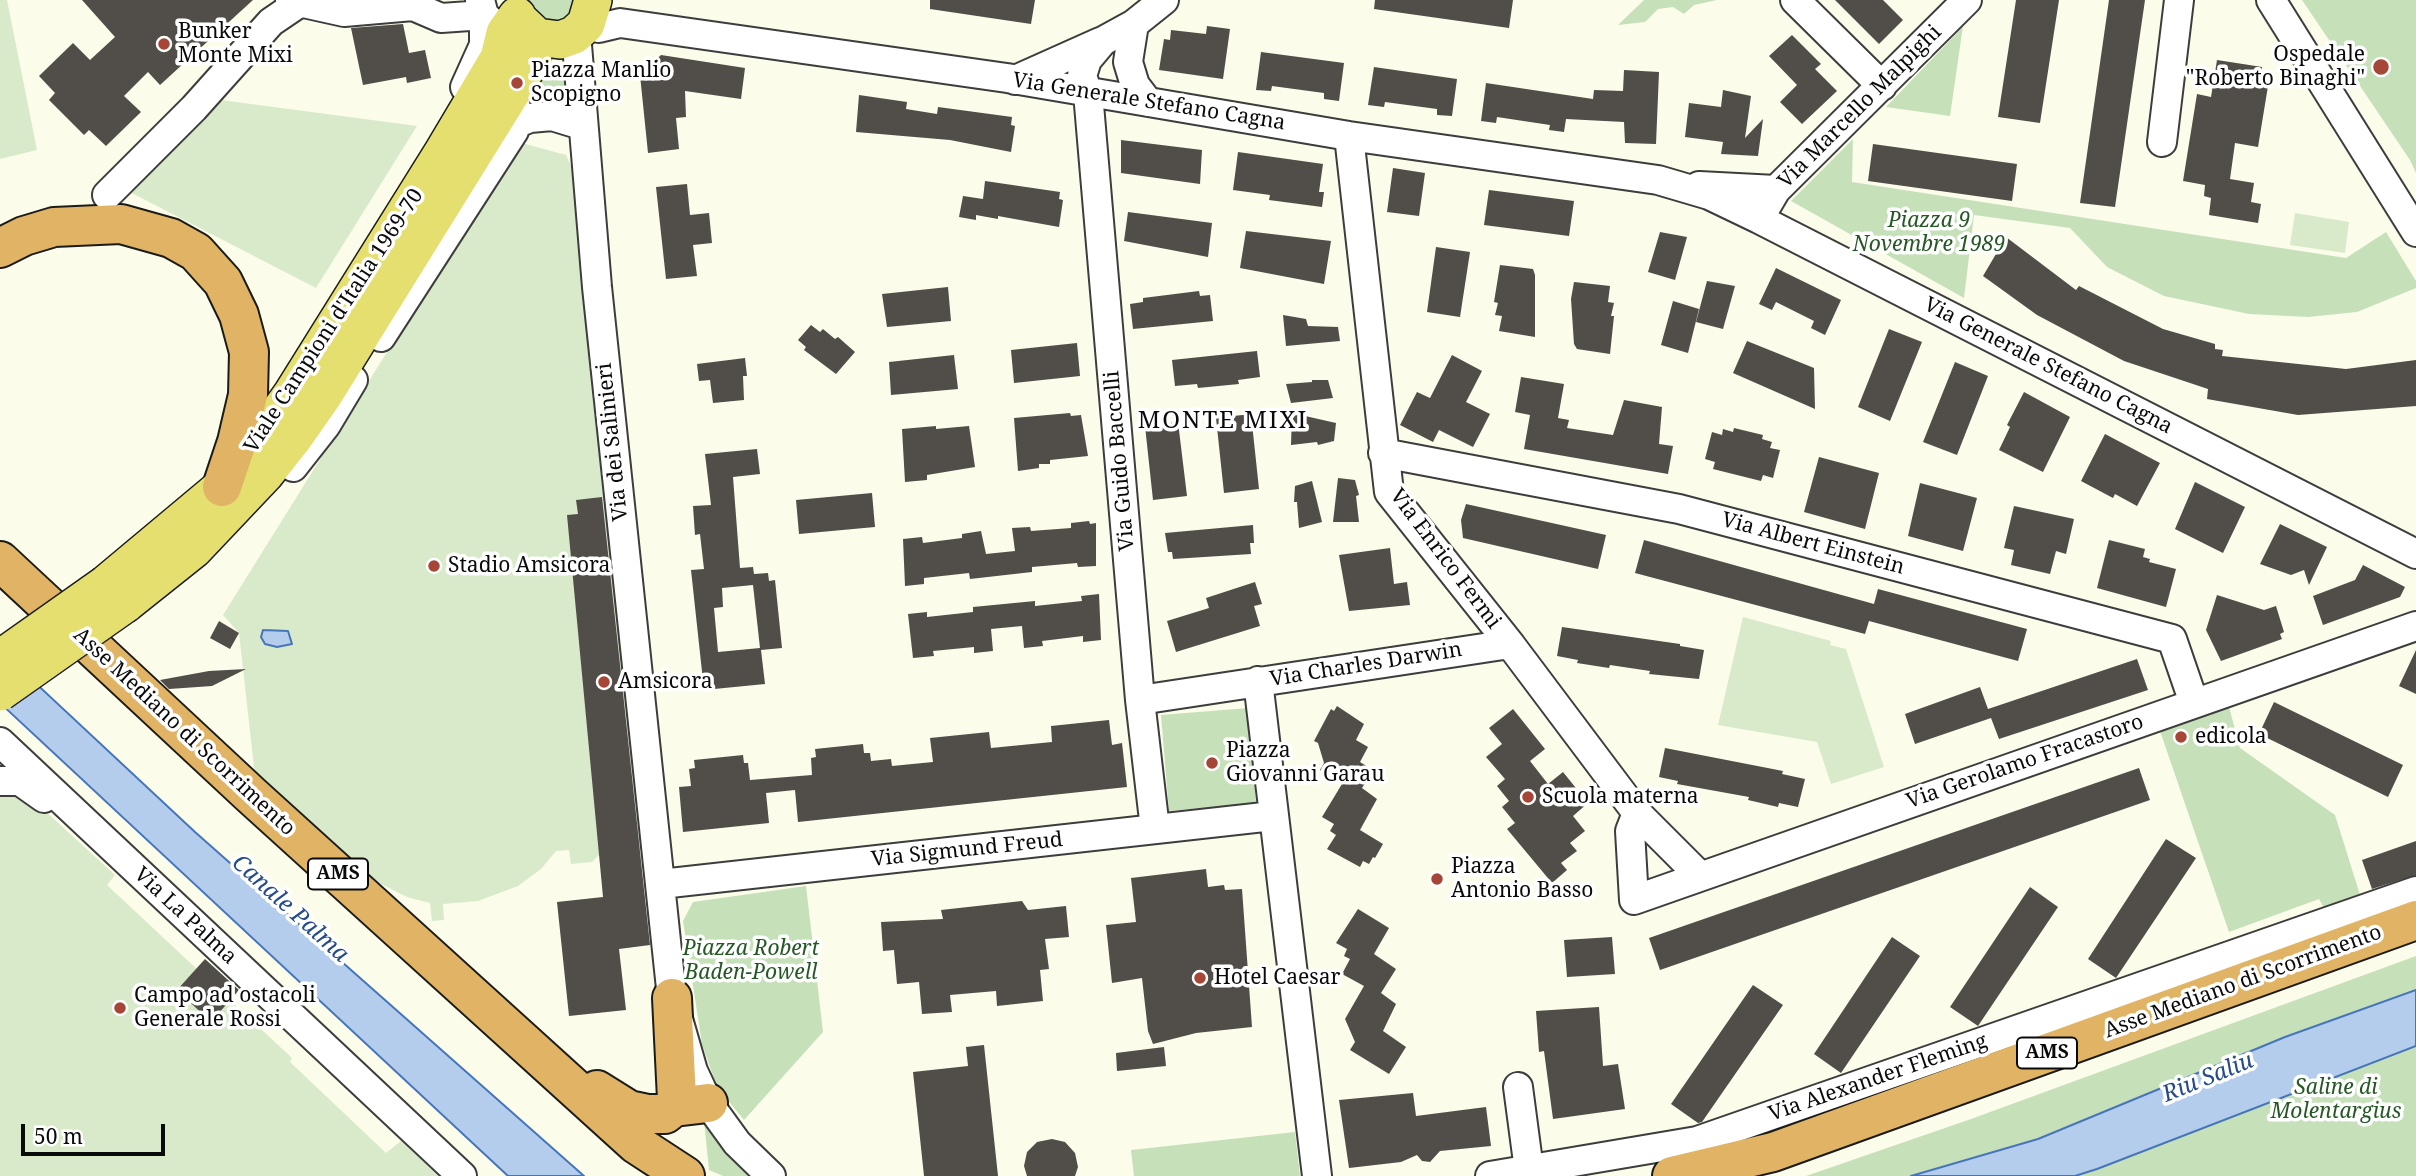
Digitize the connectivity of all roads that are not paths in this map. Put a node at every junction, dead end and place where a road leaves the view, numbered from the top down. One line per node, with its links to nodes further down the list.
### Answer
1 (1164, 0): 10 (street)
2 (1795, 0): 12 (street)
3 (1967, 0): 12 (street, Via Marcello Malpighi)
4 (2179, 0): 18 (street)
5 (2272, 0): 23 (street)
6 (296, 1): 7 (street); 21 (street)
7 (440, 9): 8 (street)
8 (505, 14): 9 (main road); 16 (main road, Viale Campioni d'Italia 1969-70); 25 (street); 27 (main road, Viale Campioni d'Italia 1969-70)
9 (592, 22): 11 (street, Via Generale Stefano Cagna); 14 (street, Via dei Salinieri)
10 (1122, 36): 11 (street); 13 (street, Via Guido Baccelli); 15 (street)
11 (1015, 80): 13 (street, Via Generale Stefano Cagna)
12 (1882, 86): 20 (street, Via Marcello Malpighi)
13 (1088, 93): 15 (street, Via Generale Stefano Cagna); 37 (street, Via Guido Baccelli)
14 (582, 97): 16 (street); 46 (street, Via dei Salinieri)
15 (1148, 102): 17 (street, Via Generale Stefano Cagna)
16 (514, 107): 31 (main road, Viale Campioni d'Italia 1969-70)
17 (1349, 136): 19 (street, Via Generale Stefano Cagna); 26 (street, Via Enrico Fermi)
18 (2162, 142)
19 (1677, 186): 20 (street, Via Generale Stefano Cagna); 22 (street, Via Generale Stefano Cagna)
20 (1776, 190): 22 (street, Via Marcello Malpighi)
21 (107, 195)
22 (1759, 219): 28 (street, Via Generale Stefano Cagna)
23 (2416, 232)
24 (0, 248): 25 (highway)
25 (237, 442): 27 (highway); 31 (street)
26 (1382, 453): 33 (street, Via Enrico Fermi); 38 (street, Via Albert Einstein)
27 (222, 486): 31 (main road, Viale Campioni d'Italia 1969-70)
28 (2416, 554)
29 (0, 561): 51 (highway, Asse Mediano di Scorrimento / AMS)
30 (0, 584): 56 (highway, Asse Mediano di Scorrimento)
31 (111, 585): 34 (main road, Viale Campioni d'Italia 1969-70, bridge); 36 (main road, Viale Campioni d'Italia 1969-70, bridge)
32 (2416, 626): 38 (street, Via Gerolamo Fracastoro)
33 (1510, 643): 35 (street, Via Charles Darwin); 41 (street, Via Enrico Fermi)
34 (0, 659)
35 (1258, 681): 37 (street); 42 (street, Via Charles Darwin)
36 (0, 692)
37 (1140, 700): 44 (street, Via Guido Baccelli)
38 (2194, 703): 45 (street, Via Gerolamo Fracastoro)
39 (0, 743): 43 (street, Via La Palma)
40 (0, 781): 43 (street)
41 (1637, 813): 45 (street, Via Enrico Fermi); 45 (street, Via Gerolamo Fracastoro)
42 (1273, 816): 44 (street, Via Sigmund Freud); 59 (street, Via Charles Darwin)
43 (85, 822): 55 (street, Via La Palma)
44 (1155, 829): 46 (street, Via Sigmund Freud)
45 (1700, 876)
46 (661, 884): 50 (street, Via dei Salinieri)
47 (2416, 891): 54 (street, Via Alexander Fleming)
48 (2416, 920): 61 (highway, Asse Mediano di Scorrimento / AMS)
49 (2416, 944): 62 (highway, Asse Mediano di Scorrimento / AMS)
50 (672, 998): 53 (highway)
51 (561, 1077): 53 (highway); 57 (highway, Asse Mediano di Scorrimento / AMS)
52 (1518, 1087): 54 (street)
53 (691, 1105): 58 (street)
54 (1529, 1170): 60 (street, Via Alexander Fleming)
55 (462, 1176)
56 (640, 1176)
57 (685, 1176)
58 (771, 1176)
59 (1317, 1176)
60 (1490, 1176)
61 (1672, 1176)
62 (1764, 1176)

